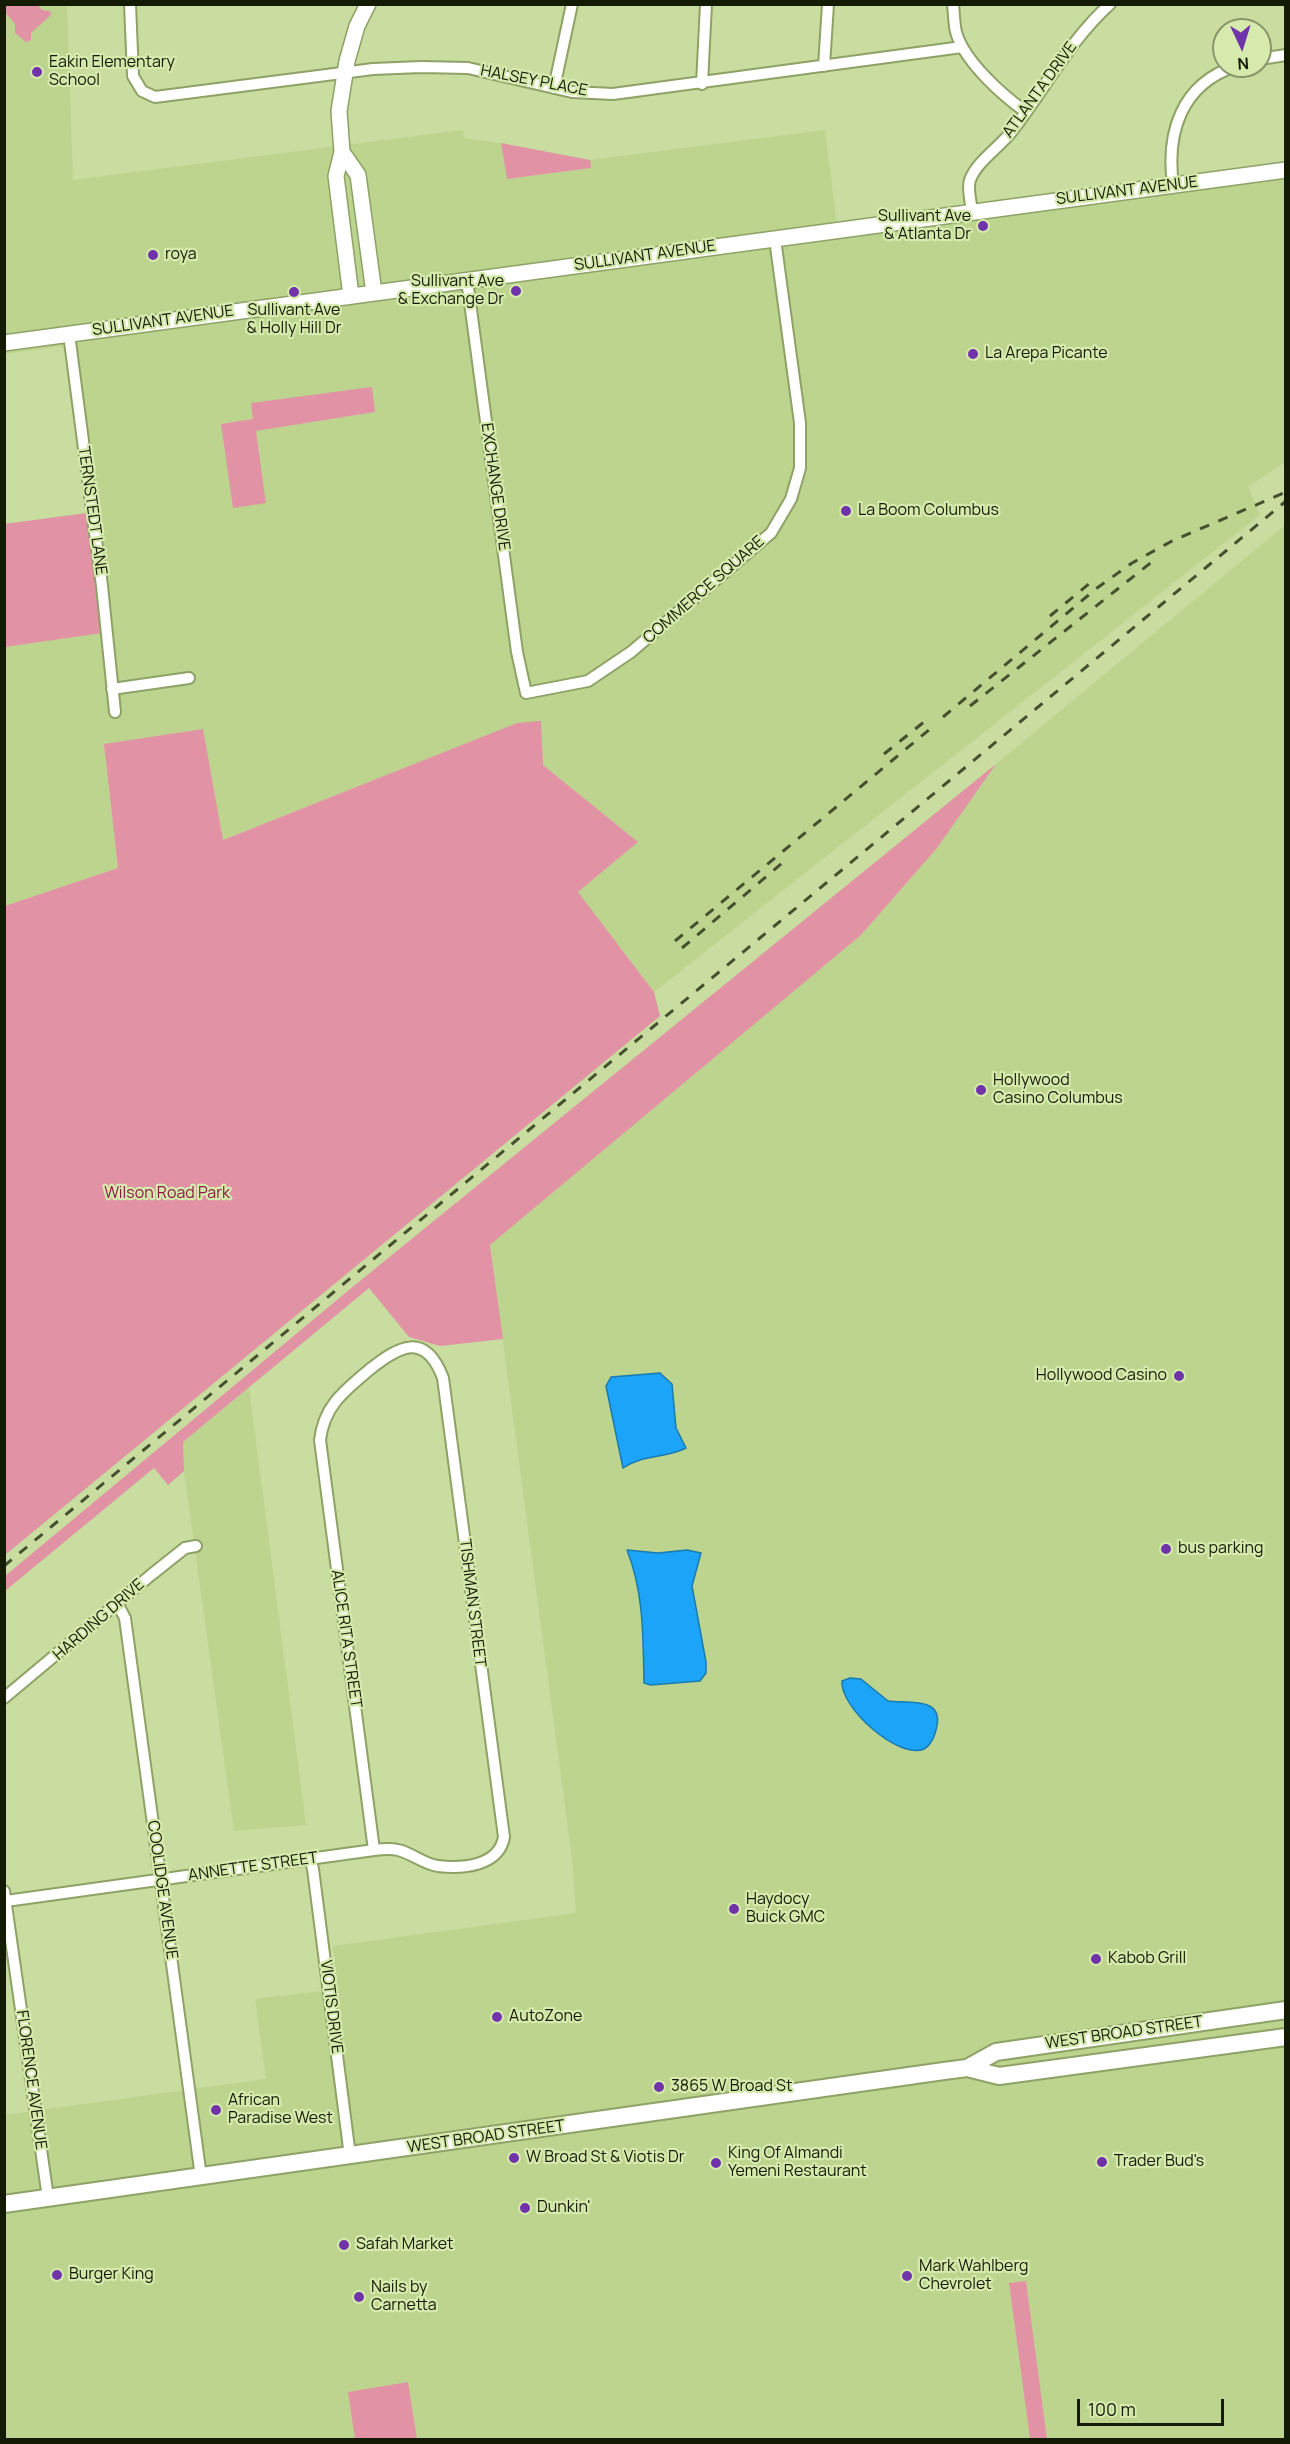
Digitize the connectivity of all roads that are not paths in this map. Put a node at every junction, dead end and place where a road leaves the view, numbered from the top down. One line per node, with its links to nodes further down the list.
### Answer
1 (130, 4): 10 (street, HALSEY PLACE)
2 (368, 4): 10 (main road)
3 (572, 4): 13 (street)
4 (706, 4): 12 (street)
5 (828, 4): 9 (street)
6 (953, 4): 8 (street)
7 (1110, 4): 14 (street, ATLANTA DRIVE)
8 (962, 47): 9 (street, HALSEY PLACE); 14 (street)
9 (824, 66): 12 (street, HALSEY PLACE)
10 (344, 73): 13 (street, HALSEY PLACE); 15 (main road)
11 (1214, 78): 17 (street)
12 (702, 84): 13 (street, HALSEY PLACE)
13 (554, 88)
14 (1026, 112): 18 (street, ATLANTA DRIVE)
15 (342, 152): 21 (main road); 22 (main road)
16 (1286, 170): 17 (main road, SULLIVANT AVENUE)
17 (1173, 185): 18 (main road, SULLIVANT AVENUE)
18 (972, 211): 19 (main road, SULLIVANT AVENUE)
19 (775, 239): 20 (main road, SULLIVANT AVENUE); 27 (street, COMMERCE SQUARE)
20 (467, 280): 21 (main road, SULLIVANT AVENUE); 27 (street, EXCHANGE DRIVE)
21 (374, 293): 22 (main road, SULLIVANT AVENUE)
22 (351, 296): 23 (main road, SULLIVANT AVENUE)
23 (69, 334): 24 (main road, SULLIVANT AVENUE); 26 (street, TERNSTEDT LANE)
24 (4, 343)
25 (189, 678): 26 (street)
26 (112, 689): 28 (street, TERNSTEDT LANE)
27 (526, 693)
28 (115, 712)
29 (427, 1352): 33 (street, ALICE RITA STREET); 34 (street, TISHMAN STREET)
30 (196, 1546): 31 (street, HARDING DRIVE)
31 (118, 1605): 32 (street, HARDING DRIVE); 36 (street, COOLIDGE AVENUE)
32 (4, 1698)
33 (374, 1850): 34 (street, ANNETTE STREET); 35 (street, ANNETTE STREET)
34 (496, 1856)
35 (310, 1859): 36 (street, ANNETTE STREET); 41 (street, VIOTIS DRIVE)
36 (161, 1879): 37 (street, ANNETTE STREET); 42 (street, COOLIDGE AVENUE)
37 (5, 1896): 43 (street, FLORENCE AVENUE)
38 (1286, 2010): 40 (main road, WEST BROAD STREET)
39 (1286, 2037): 40 (main road, WEST BROAD STREET)
40 (967, 2068): 41 (main road, WEST BROAD STREET)
41 (350, 2156): 42 (main road, WEST BROAD STREET)
42 (201, 2177): 43 (main road, WEST BROAD STREET)
43 (48, 2198): 44 (main road, WEST BROAD STREET)
44 (4, 2204)

